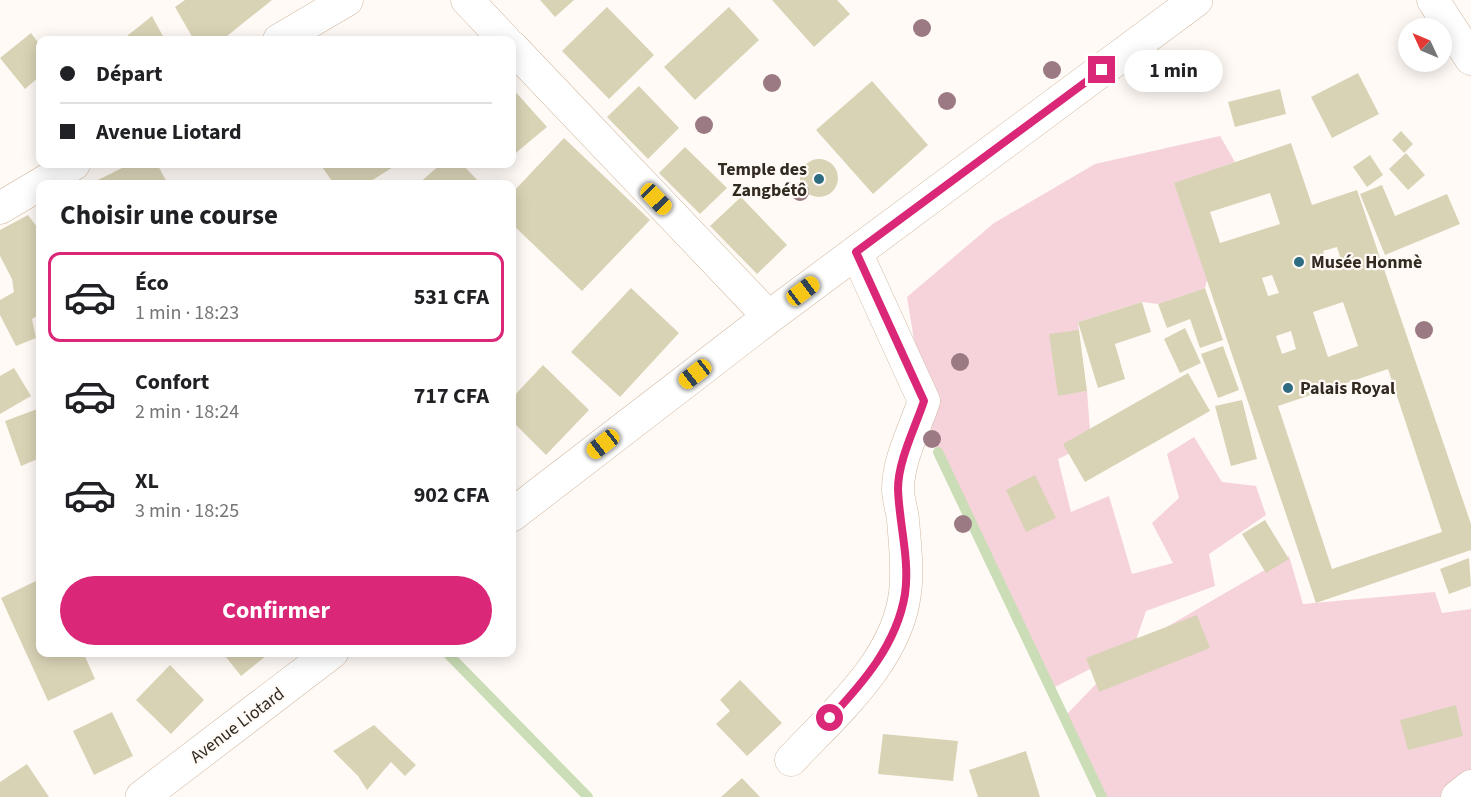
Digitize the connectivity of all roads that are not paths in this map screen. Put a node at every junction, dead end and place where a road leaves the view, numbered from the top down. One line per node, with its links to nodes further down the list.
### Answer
1 (347, 0): 5 (street)
2 (467, 0): 6 (street)
3 (1197, 0): 13 (street)
4 (1433, 0): 8 (street)
5 (286, 36)
6 (501, 36)
7 (516, 51): 14 (street)
8 (1471, 59)
9 (67, 168): 10 (street)
10 (47, 180)
11 (36, 187): 12 (street)
12 (0, 208)
13 (856, 252): 14 (street); 17 (street)
14 (769, 317): 15 (street)
15 (516, 512)
16 (325, 657): 19 (street, Avenue Liotard)
17 (791, 760)
18 (1471, 786): 20 (street)
19 (142, 797)
20 (1457, 797)

